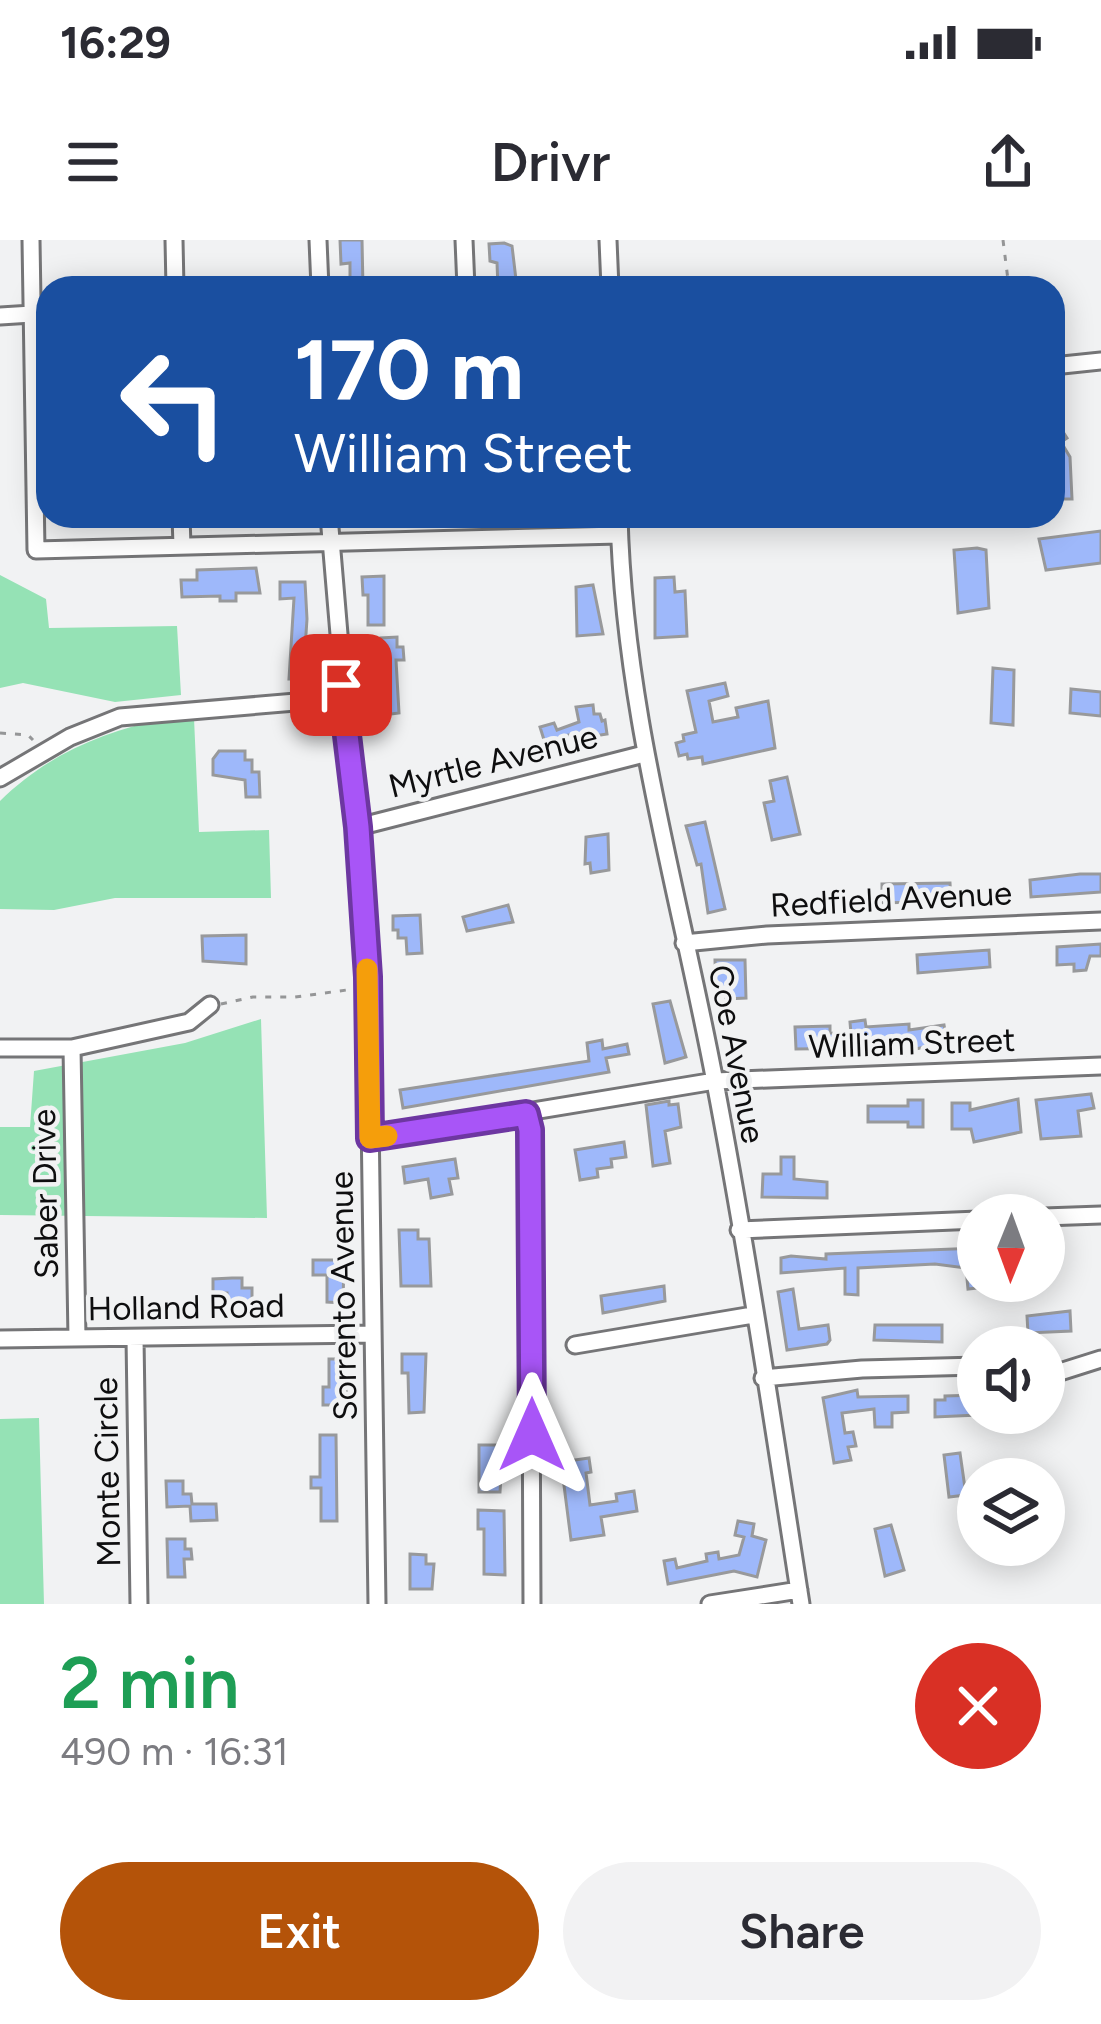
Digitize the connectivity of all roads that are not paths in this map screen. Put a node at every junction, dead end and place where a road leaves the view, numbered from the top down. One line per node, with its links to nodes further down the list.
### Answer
1 (31, 240): 6 (street)
2 (174, 240): 7 (street)
3 (318, 240): 8 (street)
4 (464, 240): 9 (street)
5 (608, 240): 10 (street)
6 (36, 276)
7 (175, 276)
8 (320, 276)
9 (466, 276)
10 (610, 276)
11 (36, 313): 12 (street)
12 (0, 316)
13 (1101, 361): 14 (street)
14 (1065, 365)
15 (36, 528): 23 (street)
16 (181, 528): 23 (street)
17 (329, 528): 22 (street, Sorrento Avenue)
18 (478, 528): 21 (street)
19 (620, 528): 20 (street, Coe Avenue)
20 (620, 535): 21 (street); 25 (street, Coe Avenue)
21 (478, 538): 22 (street)
22 (330, 542): 23 (street); 24 (street, Sorrento Avenue)
23 (182, 546)
24 (343, 698): 26 (street); 27 (street, Sorrento Avenue)
25 (644, 754): 27 (street, Myrtle Avenue); 29 (street, Coe Avenue)
26 (0, 778)
27 (358, 827): 36 (street, Sorrento Avenue)
28 (1101, 921): 29 (street, Redfield Avenue)
29 (685, 943): 34 (street, Coe Avenue)
30 (210, 1004): 32 (street)
31 (0, 1048): 32 (street)
32 (72, 1048): 43 (street, Saber Drive)
33 (1101, 1066): 34 (street, William Street)
34 (715, 1082): 35 (street, William Street); 40 (street, Coe Avenue)
35 (526, 1114): 36 (street, William Street); 54 (street)
36 (370, 1138): 42 (street, Sorrento Avenue)
37 (1101, 1215): 38 (street)
38 (1065, 1216)
39 (957, 1221): 40 (street)
40 (739, 1230): 41 (street, Coe Avenue)
41 (753, 1315): 46 (street); 50 (street, Coe Avenue)
42 (372, 1334): 44 (street, Holland Road); 53 (street, Sorrento Avenue)
43 (77, 1338): 44 (street, Holland Road); 45 (street, Holland Road)
44 (135, 1338): 52 (street, Monte Circle)
45 (0, 1339)
46 (575, 1345)
47 (1101, 1359): 49 (street)
48 (957, 1367): 50 (street)
49 (1065, 1370)
50 (763, 1378): 51 (street, Coe Avenue)
51 (800, 1597): 55 (street)
52 (140, 1604)
53 (376, 1604)
54 (532, 1604)
55 (710, 1604)

